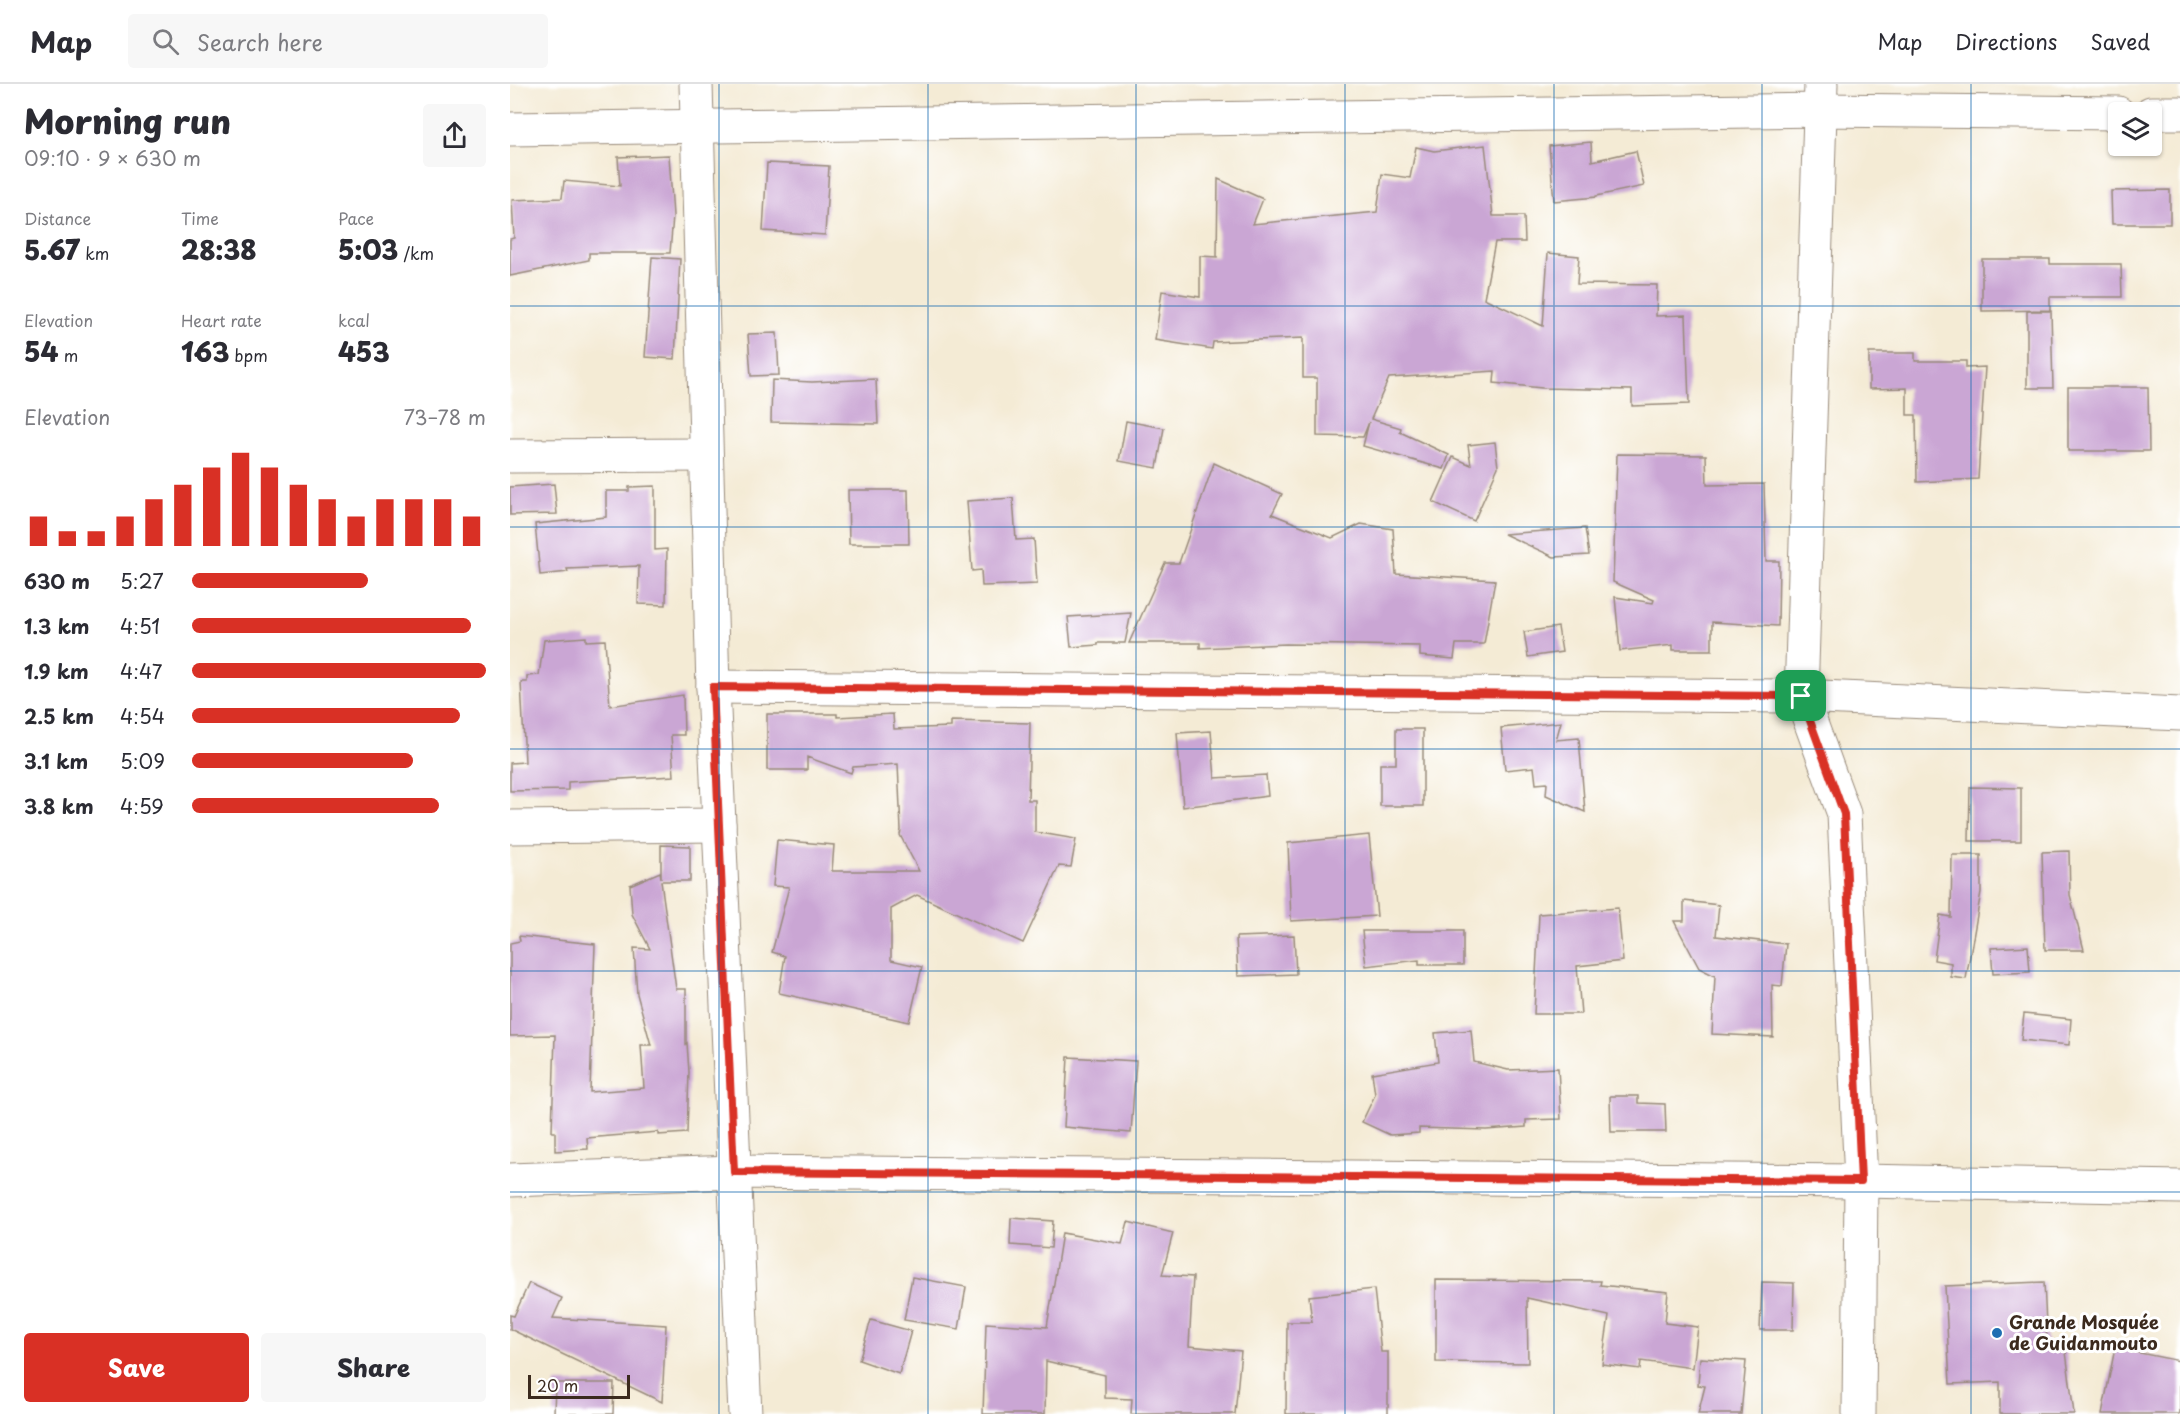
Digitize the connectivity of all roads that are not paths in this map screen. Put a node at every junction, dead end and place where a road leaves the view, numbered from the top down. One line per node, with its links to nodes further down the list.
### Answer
1 (696, 84): 6 (street)
2 (1821, 97): 3 (street); 6 (street); 11 (street)
3 (2108, 112)
4 (2162, 113): 5 (street)
5 (2180, 113)
6 (697, 125): 7 (street); 8 (street)
7 (510, 129)
8 (706, 455): 9 (street); 10 (street)
9 (510, 456)
10 (713, 687): 11 (street); 13 (street)
11 (1801, 696): 12 (street); 17 (street)
12 (2180, 714)
13 (719, 825): 14 (street); 15 (street)
14 (510, 827)
15 (734, 1172): 16 (street); 17 (street); 19 (street)
16 (510, 1180)
17 (1861, 1181): 18 (street); 20 (street)
18 (2180, 1187)
19 (745, 1414)
20 (1859, 1414)

